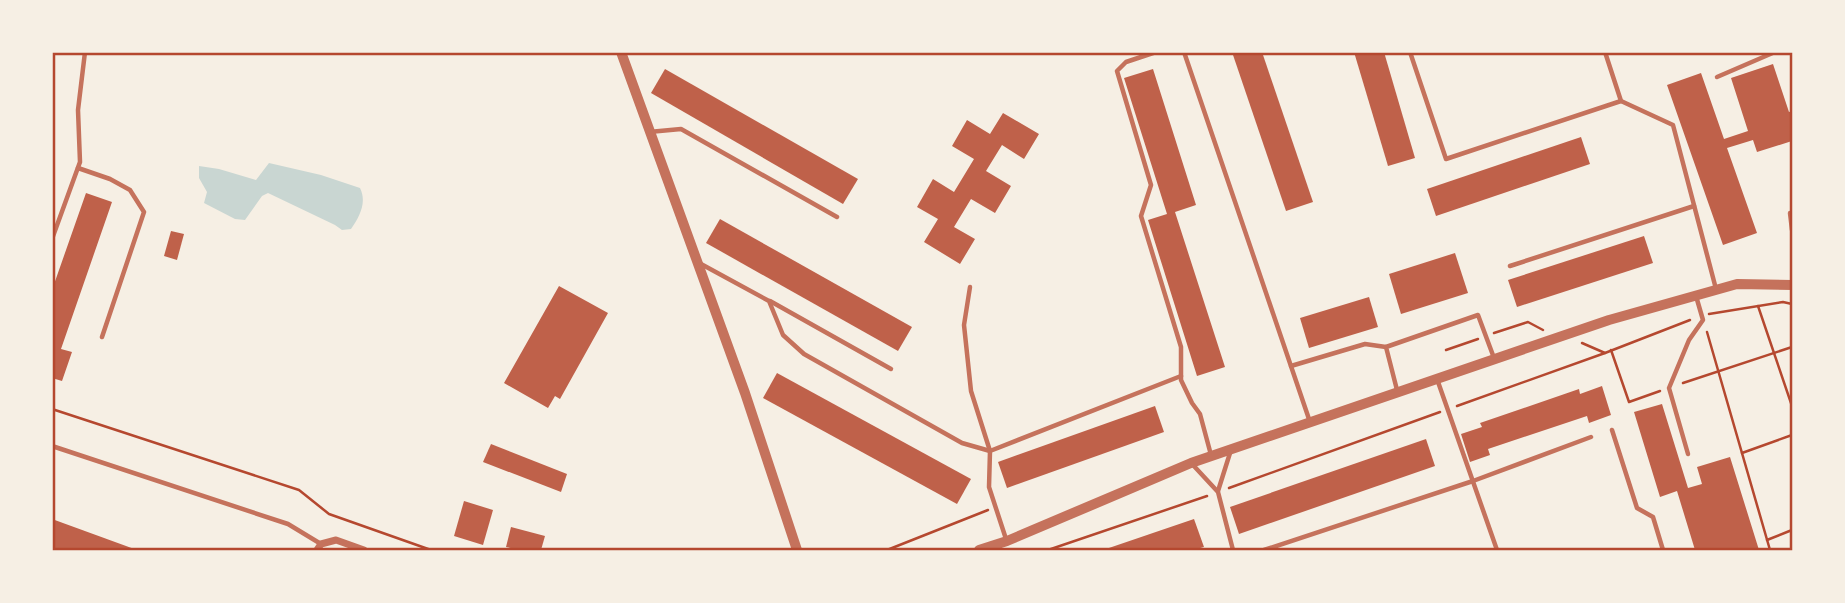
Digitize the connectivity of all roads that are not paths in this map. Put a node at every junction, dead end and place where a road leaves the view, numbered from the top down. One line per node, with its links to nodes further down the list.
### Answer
1 (86, 52): 11 (lane)
2 (621, 52): 10 (street)
3 (1156, 52): 29 (lane)
4 (1184, 52): 27 (lane)
5 (1410, 52): 9 (lane)
6 (1605, 52): 9 (lane)
7 (1775, 52): 8 (lane)
8 (1717, 77)
9 (1620, 102): 12 (lane)
10 (649, 132): 14 (lane); 17 (street)
11 (78, 168): 16 (lane); 24 (lane)
12 (1694, 206): 18 (lane); 21 (lane)
13 (1790, 212): 15 (lane)
14 (838, 217)
15 (1793, 230)
16 (52, 239)
17 (696, 262): 23 (lane); 46 (street)
18 (1510, 267)
19 (1793, 285): 21 (street)
20 (970, 287): 37 (lane)
21 (1716, 290): 22 (street)
22 (1696, 295): 26 (street); 38 (lane)
23 (769, 301): 28 (lane); 37 (lane)
24 (103, 337)
25 (1386, 347): 26 (lane); 27 (lane); 31 (lane)
26 (1494, 359): 30 (street)
27 (1292, 366): 32 (lane)
28 (891, 369)
29 (1181, 376): 37 (lane); 39 (lane)
30 (1437, 378): 31 (street); 41 (lane)
31 (1398, 392): 32 (street)
32 (1310, 422): 36 (street)
33 (1612, 430): 51 (lane)
34 (1591, 438): 41 (lane)
35 (52, 446): 44 (lane)
36 (1230, 450): 39 (street); 42 (lane)
37 (990, 451): 43 (lane)
38 (1688, 454)
39 (1212, 456): 40 (street)
40 (1191, 463): 42 (lane); 43 (street)
41 (1473, 481): 49 (lane); 50 (lane)
42 (1218, 492): 48 (lane)
43 (1007, 541): 47 (street)
44 (319, 547): 45 (street)
45 (364, 551)
46 (797, 551)
47 (979, 551)
48 (1233, 551)
49 (1264, 551)
50 (1497, 551)
51 (1663, 551)

